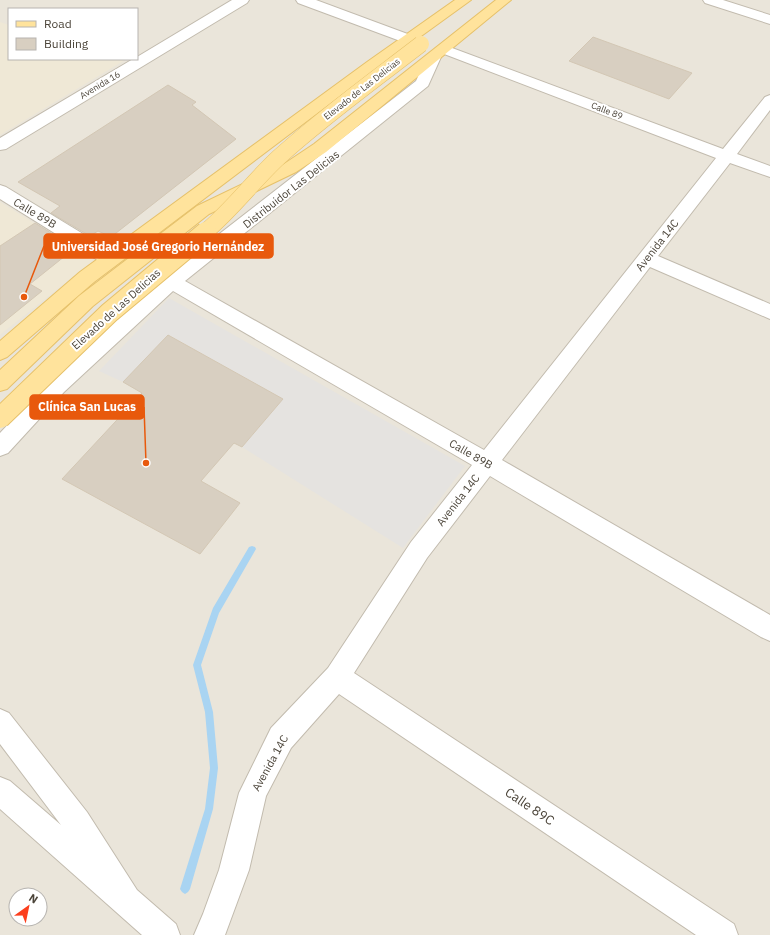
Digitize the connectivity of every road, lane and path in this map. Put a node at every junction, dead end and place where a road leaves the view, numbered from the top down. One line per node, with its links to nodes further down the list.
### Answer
1 (242, 0): 10 (street, Avenida 16)
2 (303, 0): 7 (street)
3 (504, 0): 8 (main road, Elevado de Las Delicias)
4 (710, 0): 6 (street)
5 (469, 2): 7 (main road)
6 (770, 20)
7 (414, 42): 14 (main road); 20 (main road, Elevado de Las Delicias, bridge)
8 (439, 53): 11 (street, Calle 89); 16 (street, Distribuidor Las Delicias); 19 (main road, Elevado de Las Delicias)
9 (770, 100): 11 (street, Avenida 14C)
10 (0, 145)
11 (726, 156): 12 (street, Calle 89); 15 (street, Avenida 14C)
12 (770, 172)
13 (0, 191): 14 (street, Calle 89B)
14 (110, 259): 18 (main road)
15 (647, 259): 17 (street); 22 (street, Avenida 14C)
16 (171, 282): 21 (street, Distribuidor Las Delicias); 22 (street, Calle 89B)
17 (770, 312)
18 (0, 352)
19 (0, 383)
20 (0, 418)
21 (0, 447)
22 (487, 463): 23 (street, Calle 89B); 24 (street, Avenida 14C)
23 (770, 629)
24 (337, 677): 29 (street, Avenida 14C); 30 (street, Calle 89C)
25 (0, 722): 27 (street)
26 (0, 791): 27 (street)
27 (127, 901): 28 (street)
28 (165, 935)
29 (209, 935)
30 (723, 935)

